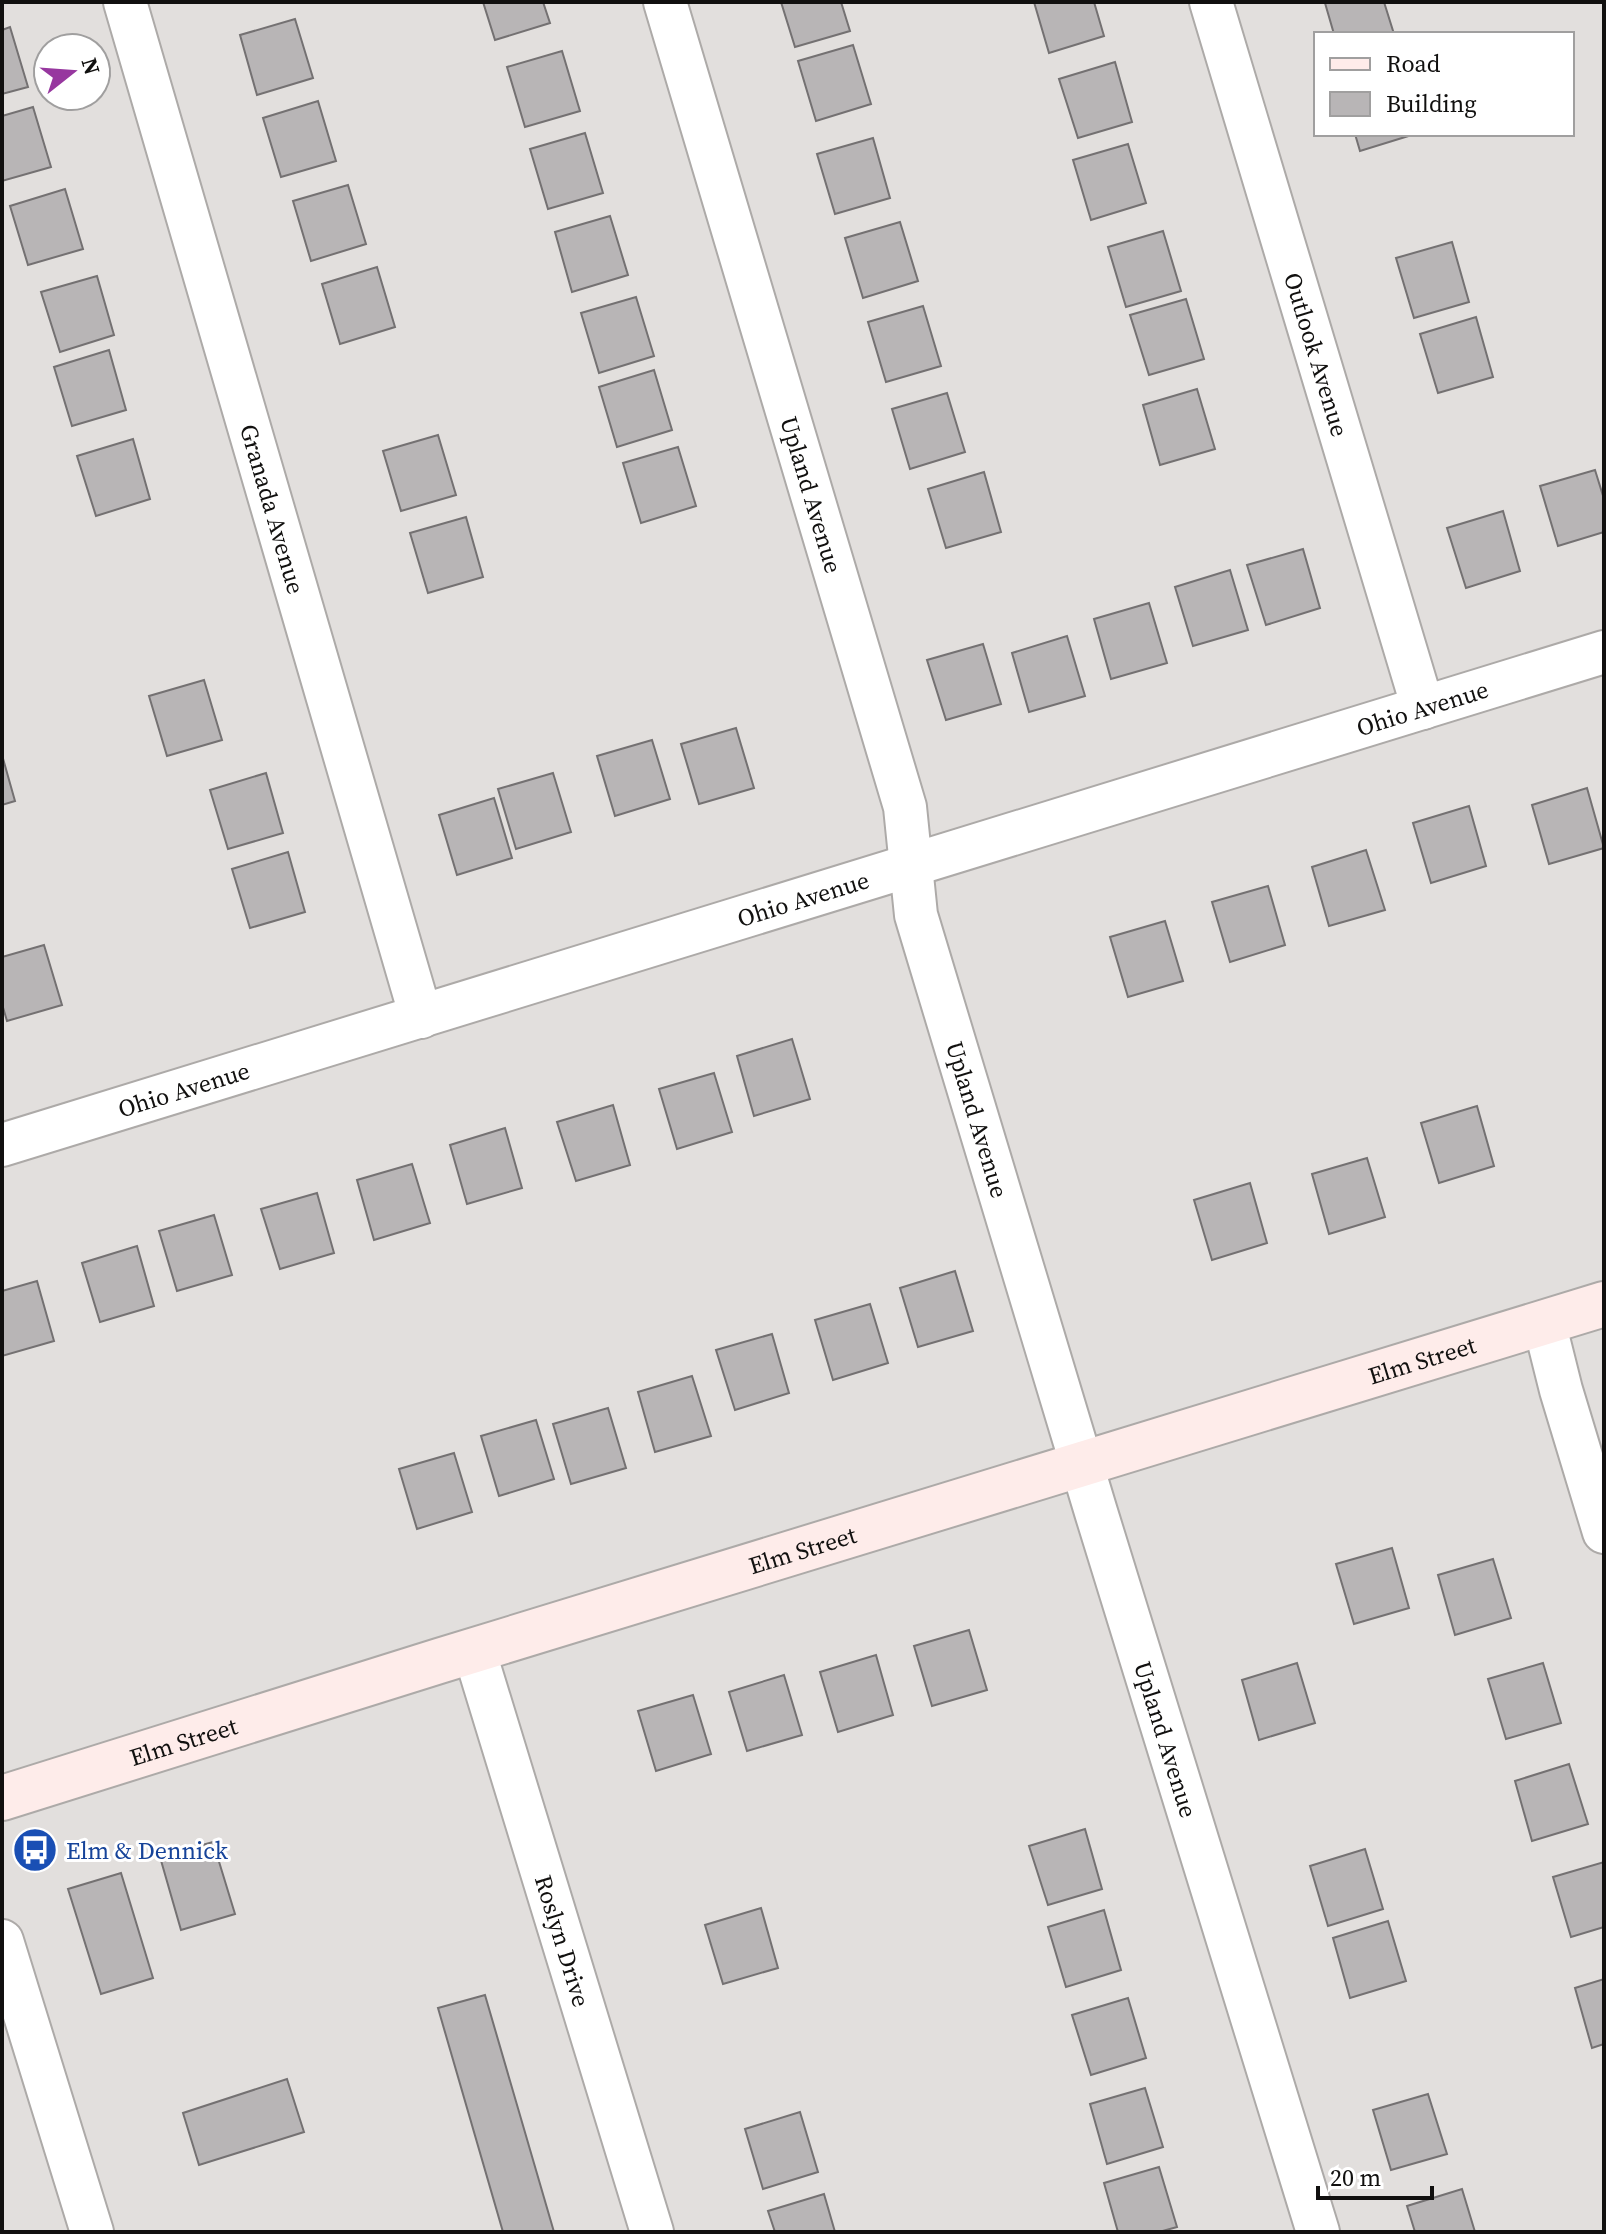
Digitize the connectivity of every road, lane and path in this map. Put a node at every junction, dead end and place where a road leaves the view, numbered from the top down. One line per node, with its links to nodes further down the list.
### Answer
1 (125, 2): 7 (street, Granada Avenue)
2 (665, 2): 6 (street, Upland Avenue)
3 (1211, 2): 5 (street, Outlook Avenue)
4 (1604, 652): 5 (street, Ohio Avenue)
5 (1423, 708): 6 (street, Ohio Avenue)
6 (911, 866): 7 (street, Ohio Avenue); 11 (street, Upland Avenue)
7 (421, 1017): 8 (street, Ohio Avenue)
8 (2, 1145)
9 (1604, 1304): 10 (street, Elm Street)
10 (1544, 1322): 11 (street, Elm Street); 12 (street)
11 (1081, 1464): 13 (street, Elm Street); 18 (street, Upland Avenue)
12 (1604, 1532)
13 (474, 1650): 14 (street, Elm Street); 17 (street, Roslyn Drive)
14 (2, 1798)
15 (2, 1941): 16 (street)
16 (92, 2232)
17 (652, 2232)
18 (1318, 2232)

